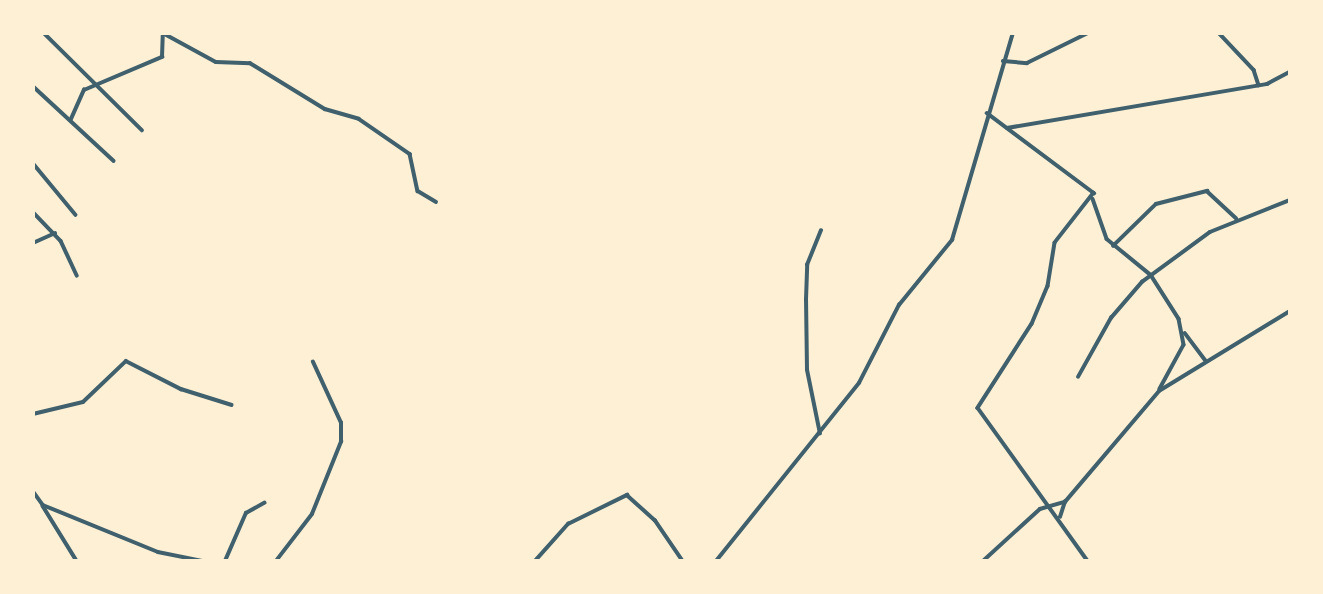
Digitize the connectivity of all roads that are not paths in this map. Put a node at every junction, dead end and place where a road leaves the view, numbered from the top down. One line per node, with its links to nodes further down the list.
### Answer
1 (44, 33): 10 (street)
2 (163, 33): 10 (street); 19 (street)
3 (1013, 33): 6 (street)
4 (1088, 33): 6 (street)
5 (1219, 33): 8 (street)
6 (1003, 61): 11 (street)
7 (1290, 72): 8 (street)
8 (1259, 85): 13 (street)
9 (33, 86): 12 (street)
10 (103, 87): 12 (street); 14 (street)
11 (987, 113): 13 (street); 37 (street)
12 (71, 119): 15 (street)
13 (1007, 128): 17 (street)
14 (142, 130)
15 (114, 161)
16 (33, 163): 21 (street)
17 (1093, 199): 26 (street); 42 (street)
18 (1290, 200): 22 (street)
19 (436, 202)
20 (33, 212): 24 (street)
21 (76, 215)
22 (1237, 218): 26 (street); 27 (street)
23 (821, 231): 37 (street)
24 (55, 233): 25 (street); 28 (street)
25 (33, 243)
26 (1113, 246): 27 (street)
27 (1151, 275): 30 (street); 33 (street)
28 (77, 276)
29 (1290, 311): 31 (street)
30 (1183, 332): 31 (street); 34 (street)
31 (1205, 360): 34 (street)
32 (313, 362): 47 (street)
33 (1079, 377)
34 (1159, 391): 39 (street)
35 (232, 405): 36 (street)
36 (33, 414)
37 (820, 434): 50 (street)
38 (33, 491): 41 (street)
39 (1065, 502): 42 (street); 43 (street)
40 (264, 503): 46 (street)
41 (43, 505): 44 (street); 45 (street)
42 (1047, 506): 43 (street); 51 (street)
43 (1060, 519): 52 (street)
44 (77, 561)
45 (203, 561)
46 (225, 561)
47 (276, 561)
48 (535, 561): 49 (street)
49 (683, 561)
50 (716, 561)
51 (983, 561)
52 (1088, 561)

